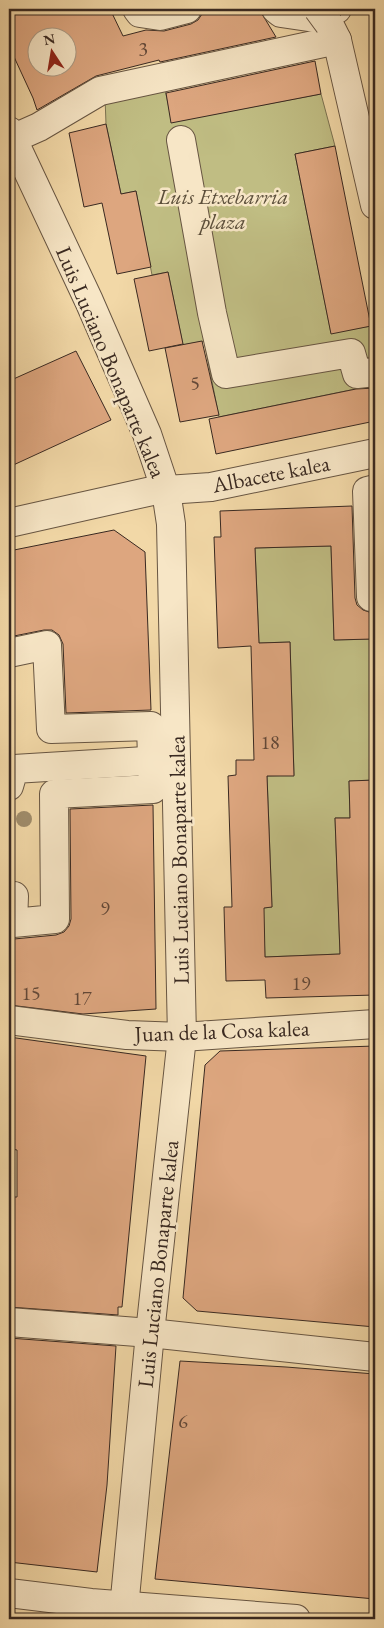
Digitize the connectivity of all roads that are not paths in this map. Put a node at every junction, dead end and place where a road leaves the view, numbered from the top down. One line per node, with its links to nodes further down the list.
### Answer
1 (137, 9): 2 (street)
2 (187, 9)
3 (276, 9): 4 (street)
4 (330, 20): 5 (street); 7 (street)
5 (10, 135): 11 (street, Luis Luciano Bonaparte kalea)
6 (181, 140): 8 (street)
7 (375, 205)
8 (375, 372)
9 (375, 452): 11 (street, Albacete kalea)
10 (375, 489): 13 (street)
11 (166, 491): 12 (street, Albacete kalea); 20 (street, Luis Luciano Bonaparte kalea)
12 (9, 523)
13 (375, 597)
14 (9, 653): 15 (street)
15 (157, 759): 16 (street); 17 (street)
16 (9, 786)
17 (9, 896)
18 (9, 1020): 20 (street, Juan de la Cosa kalea)
19 (375, 1024): 20 (street, Juan de la Cosa kalea)
20 (182, 1037): 22 (street, Luis Luciano Bonaparte kalea)
21 (9, 1322): 22 (street)
22 (150, 1333): 23 (street); 25 (street, Luis Luciano Bonaparte kalea)
23 (375, 1357)
24 (9, 1593): 25 (street)
25 (124, 1612): 26 (street)
26 (296, 1619)

